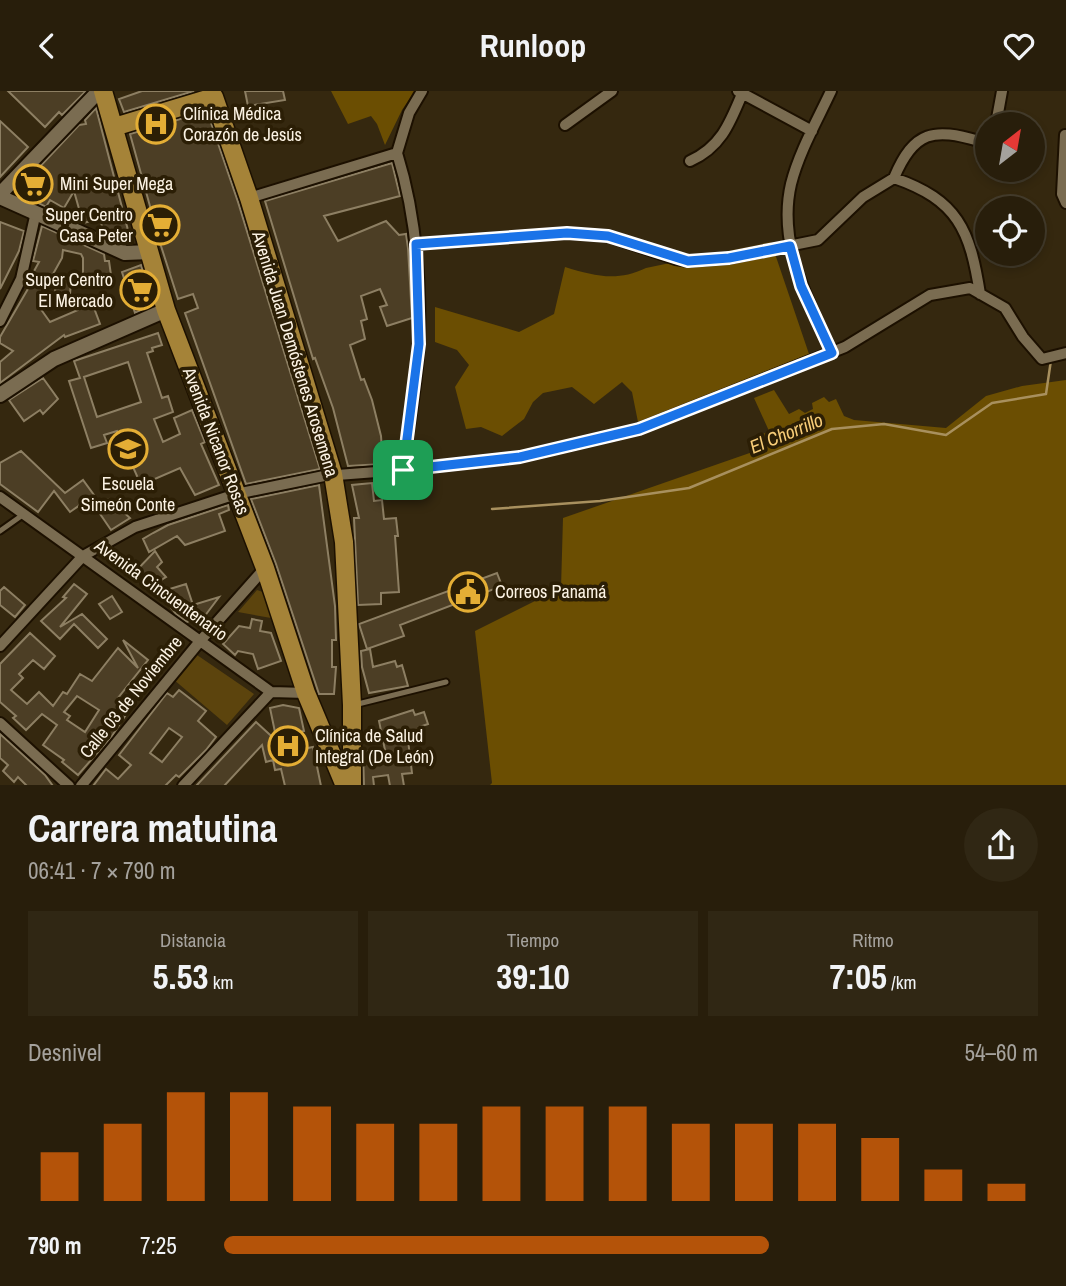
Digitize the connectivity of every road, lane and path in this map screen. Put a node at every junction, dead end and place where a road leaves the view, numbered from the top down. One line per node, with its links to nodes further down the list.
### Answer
1 (101, 91): 10 (main road, Avenida Nicanor Rosas); 17 (street)
2 (422, 91): 14 (street)
3 (612, 91): 9 (street)
4 (831, 91): 11 (street)
5 (1002, 91): 8 (street)
6 (740, 92): 11 (street); 15 (street)
7 (216, 94): 10 (main road); 18 (main road, Avenida Juan Demóstenes Arosemena)
8 (998, 112)
9 (565, 125)
10 (114, 127): 23 (main road, Avenida Nicanor Rosas)
11 (812, 131): 22 (street)
12 (1065, 135): 19 (street)
13 (975, 140): 16 (street)
14 (397, 153): 18 (street); 21 (street)
15 (690, 161)
16 (894, 178): 22 (street); 24 (street)
17 (0, 196): 20 (street)
18 (249, 198): 31 (main road, Avenida Juan Demóstenes Arosemena)
19 (1066, 203)
20 (36, 212): 23 (street); 26 (street)
21 (416, 244): 22 (street); 30 (street)
22 (790, 246): 27 (street)
23 (150, 252): 25 (main road, Avenida Nicanor Rosas)
24 (980, 294): 27 (street); 28 (street)
25 (166, 310): 29 (street); 32 (main road, Avenida Nicanor Rosas)
26 (0, 321)
27 (832, 353): 30 (street)
28 (1066, 353)
29 (0, 395)
30 (403, 470): 31 (street)
31 (333, 474): 32 (street); 43 (main road, Avenida Juan Demóstenes Arosemena)
32 (236, 493): 36 (street); 37 (main road, Avenida Nicanor Rosas)
33 (0, 497): 34 (street, Avenida Cincuentenario)
34 (24, 514): 35 (lane); 36 (street, Avenida Cincuentenario)
35 (0, 531)
36 (83, 556): 38 (street, Avenida Cincuentenario); 39 (street)
37 (265, 568): 38 (street, Calle 03 de Noviembre); 42 (main road, Avenida Nicanor Rosas)
38 (201, 640): 41 (street, Avenida Cincuentenario); 46 (street, Calle 03 de Noviembre)
39 (0, 646)
40 (446, 682): 43 (lane)
41 (271, 692): 42 (street); 47 (street)
42 (306, 693): 48 (main road, Avenida Nicanor Rosas)
43 (352, 705): 49 (main road, Avenida Juan Demóstenes Arosemena)
44 (0, 723): 45 (street)
45 (68, 785)
46 (82, 785)
47 (184, 785)
48 (345, 785)
49 (352, 785)

